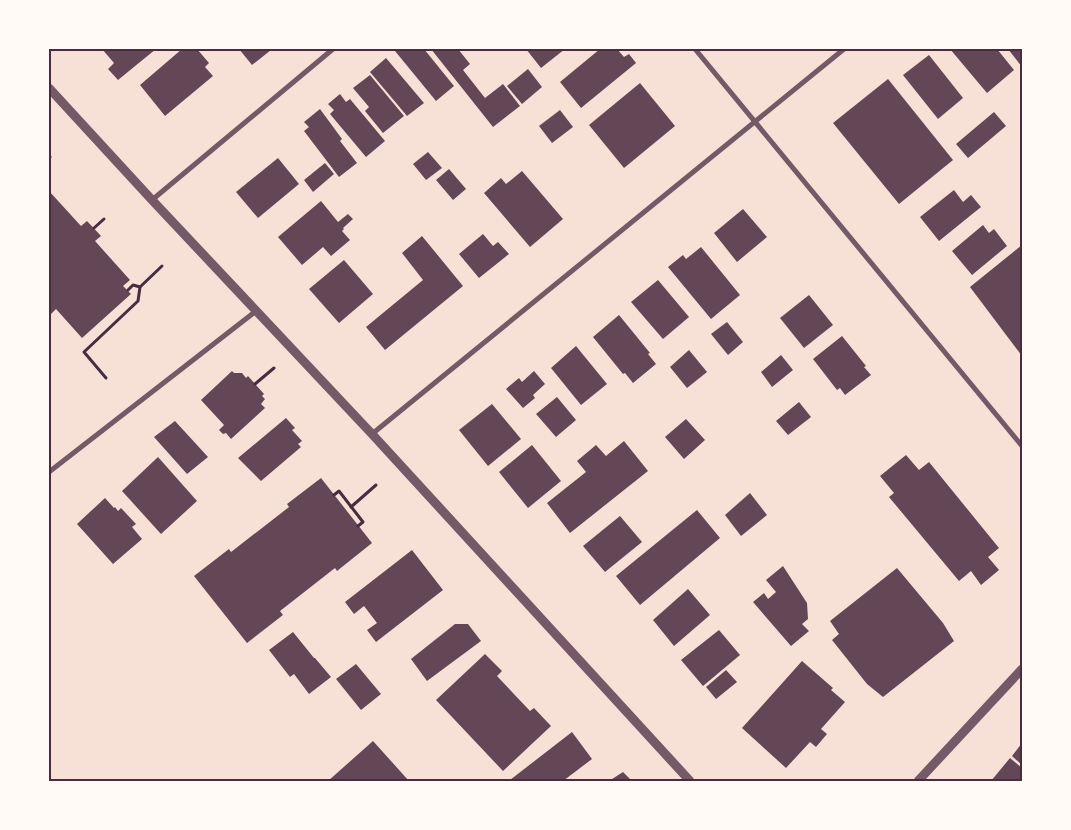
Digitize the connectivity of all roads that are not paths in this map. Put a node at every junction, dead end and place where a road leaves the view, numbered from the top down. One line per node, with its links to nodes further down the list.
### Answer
1 (334, 49): 6 (street)
2 (695, 49): 5 (street)
3 (844, 49): 5 (street)
4 (49, 88): 6 (street)
5 (754, 121): 8 (street); 9 (street)
6 (152, 200): 7 (street)
7 (256, 311): 8 (street); 10 (street)
8 (372, 434): 12 (street)
9 (1022, 446)
10 (49, 472)
11 (1022, 669): 13 (street)
12 (690, 781)
13 (918, 781)

